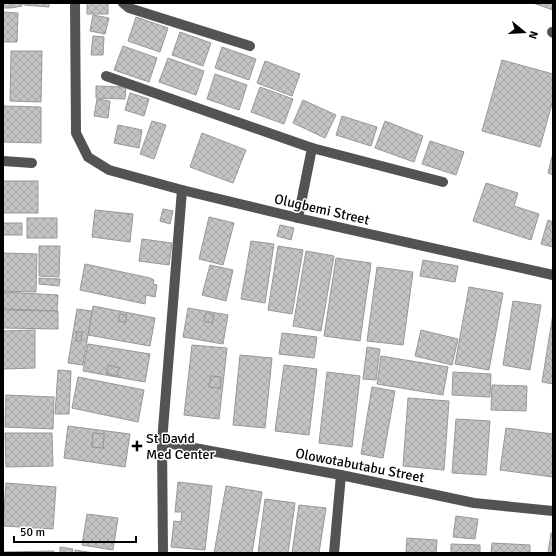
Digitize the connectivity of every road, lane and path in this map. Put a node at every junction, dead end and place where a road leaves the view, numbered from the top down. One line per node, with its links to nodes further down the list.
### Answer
1 (75, 3): 9 (street, Olugbemi Street)
2 (123, 3): 3 (street)
3 (250, 46)
4 (106, 76): 5 (street)
5 (312, 148): 8 (street); 10 (street)
6 (3, 160): 7 (street)
7 (32, 163)
8 (443, 182)
9 (182, 190): 10 (street, Olugbemi Street); 12 (street)
10 (298, 218): 11 (street, Olugbemi Street)
11 (553, 274)
12 (162, 442): 13 (street, Olowotabutabu Street); 15 (street)
13 (341, 475): 14 (street, Olowotabutabu Street); 16 (street)
14 (553, 511)
15 (163, 553)
16 (334, 553)

